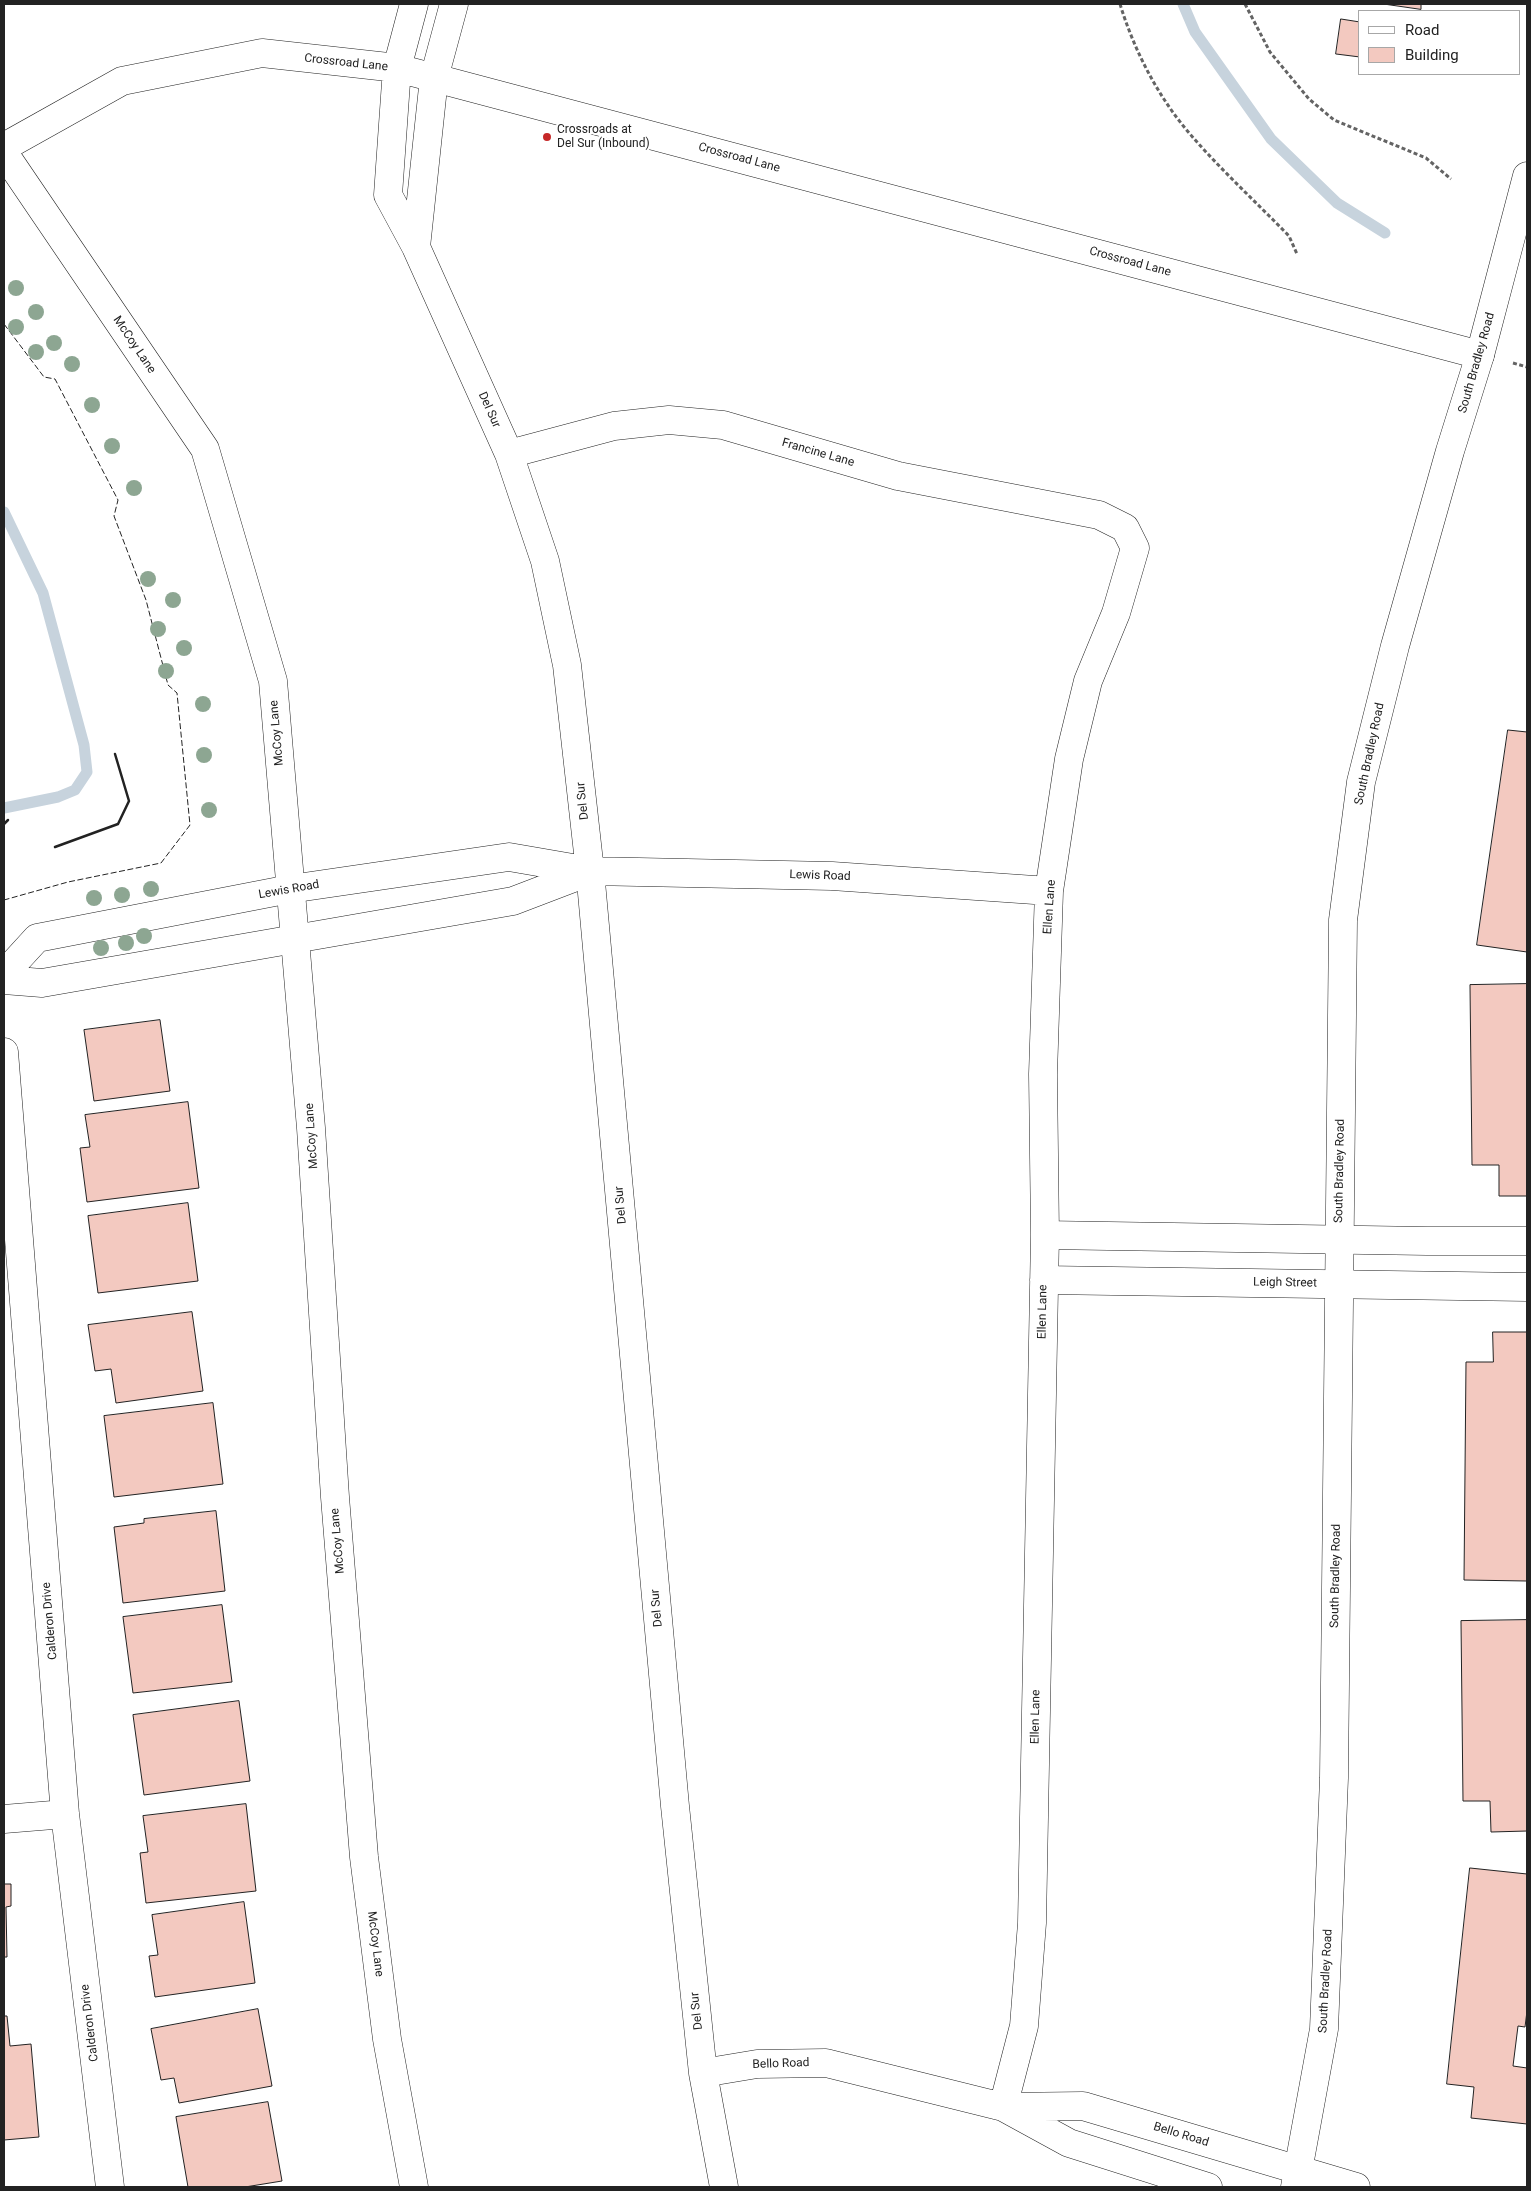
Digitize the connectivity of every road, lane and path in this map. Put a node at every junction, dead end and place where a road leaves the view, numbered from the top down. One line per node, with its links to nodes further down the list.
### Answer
1 (414, 4): 5 (street, Del Sur)
2 (454, 4): 6 (street)
3 (1120, 4): 12 (path)
4 (1245, 4): 10 (path)
5 (397, 68): 6 (street, Crossroad Lane); 7 (street, Crossroad Lane); 11 (street, Del Sur)
6 (434, 78): 11 (street); 13 (street, Crossroad Lane)
7 (4, 147)
8 (4, 153): 17 (street, McCoy Lane)
9 (1527, 176): 13 (street, South Bradley Road)
10 (1451, 179)
11 (416, 247): 14 (street, Del Sur)
12 (1297, 254)
13 (1480, 355): 24 (street, South Bradley Road)
14 (509, 454): 15 (street, Francine Lane); 16 (street, Del Sur)
15 (1125, 528): 18 (street, Ellen Lane)
16 (590, 871): 17 (street, Lewis Road); 18 (street, Lewis Road); 19 (street, Lewis Road); 31 (street, Del Sur)
17 (290, 889): 19 (street, McCoy Lane); 20 (street, Lewis Road)
18 (1049, 891): 23 (street, Ellen Lane)
19 (294, 938): 21 (street, Lewis Road); 35 (street, McCoy Lane)
20 (4, 974)
21 (4, 980)
22 (4, 1052): 29 (street, Calderon Drive)
23 (1045, 1235): 24 (street); 26 (street, Ellen Lane)
24 (1340, 1239): 25 (street); 27 (street, South Bradley Road)
25 (1527, 1241)
26 (1044, 1280): 27 (street, Leigh Street); 32 (street, Ellen Lane)
27 (1340, 1284): 28 (street, Leigh Street); 33 (street, South Bradley Road)
28 (1527, 1286)
29 (65, 1814): 30 (street); 34 (street, Calderon Drive)
30 (4, 1819)
31 (703, 2073): 32 (street, Bello Road); 36 (street, Del Sur)
32 (1003, 2107): 33 (street, Bello Road); 37 (street, Bello Road)
33 (1297, 2179): 38 (street, Bello Road)
34 (110, 2187)
35 (414, 2187)
36 (724, 2187)
37 (1208, 2187)
38 (1356, 2187)

